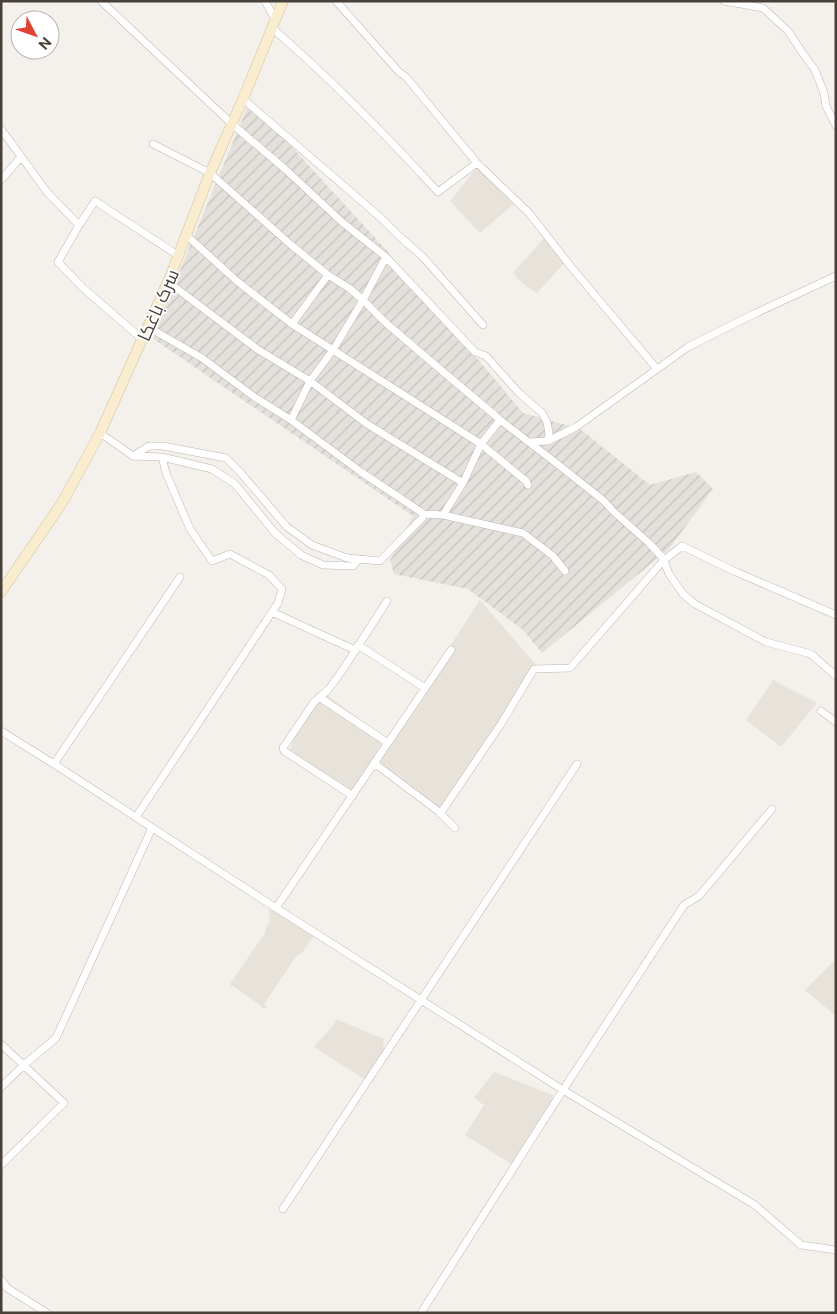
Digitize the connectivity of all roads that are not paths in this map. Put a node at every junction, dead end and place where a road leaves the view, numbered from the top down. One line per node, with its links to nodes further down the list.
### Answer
1 (101, 1): 8 (street)
2 (265, 1): 6 (street)
3 (283, 1): 6 (street, سرک باغکا)
4 (336, 1): 13 (street)
5 (724, 1): 9 (street)
6 (274, 24): 7 (street, سرک باغکا); 13 (street)
7 (243, 99): 8 (street, سرک باغکا); 25 (street)
8 (232, 124): 14 (street, سرک باغکا); 19 (street)
9 (836, 126)
10 (1, 129): 12 (street)
11 (153, 144): 14 (street)
12 (20, 157): 15 (street); 16 (street)
13 (477, 163): 29 (street)
14 (210, 173): 17 (street, سرک باغکا); 20 (street)
15 (1, 180)
16 (80, 224): 18 (street); 27 (street)
17 (186, 235): 18 (street, سرک باغکا); 24 (street)
18 (179, 256): 22 (street, سرک باغکا)
19 (386, 257): 23 (street); 34 (street)
20 (328, 275): 23 (street); 24 (street)
21 (836, 276): 29 (street)
22 (168, 282): 26 (street, سرک باغکا); 30 (street)
23 (363, 300): 28 (street); 32 (street)
24 (292, 324): 28 (street)
25 (483, 325)
26 (148, 327): 27 (street, سرک باغکا); 31 (street)
27 (142, 339): 33 (street, سرک باغکا)
28 (333, 350): 30 (street); 36 (street)
29 (658, 369): 34 (street)
30 (310, 381): 31 (street); 39 (street)
31 (291, 420): 41 (street)
32 (500, 420): 35 (street); 36 (street)
33 (100, 433): 37 (street); 47 (street, سرک باغکا)
34 (548, 441): 35 (street)
35 (529, 442): 44 (street)
36 (481, 444): 39 (street); 40 (street)
37 (133, 456): 38 (street); 43 (street)
38 (162, 457): 43 (street); 49 (street)
39 (463, 483): 42 (street)
40 (528, 485)
41 (424, 514): 42 (street); 43 (street)
42 (443, 515): 45 (street)
43 (359, 560)
44 (663, 561): 50 (street); 53 (street); 65 (street)
45 (565, 571)
46 (180, 577): 61 (street)
47 (1, 592)
48 (386, 601): 51 (street)
49 (272, 612): 51 (street); 66 (street)
50 (836, 615)
51 (357, 648): 54 (street); 55 (street)
52 (451, 650): 54 (street)
53 (836, 676)
54 (425, 688): 59 (street)
55 (319, 697): 59 (street); 63 (street)
56 (821, 711): 57 (street)
57 (836, 722)
58 (1, 731): 61 (street)
59 (388, 743): 60 (street)
60 (374, 763): 63 (street); 65 (street)
61 (54, 764): 66 (street)
62 (577, 764): 70 (street)
63 (353, 796): 69 (street)
64 (772, 809): 74 (street)
65 (440, 814): 68 (street)
66 (136, 817): 67 (street)
67 (152, 828): 69 (street); 72 (street)
68 (455, 828)
69 (276, 908): 70 (street)
70 (420, 1000): 74 (street); 76 (street)
71 (1, 1044): 72 (street)
72 (24, 1065): 73 (street); 75 (street)
73 (1, 1088)
74 (563, 1090): 77 (street); 80 (street)
75 (1, 1165)
76 (283, 1209)
77 (836, 1250)
78 (1, 1279): 79 (street)
79 (47, 1313)
80 (421, 1313)

